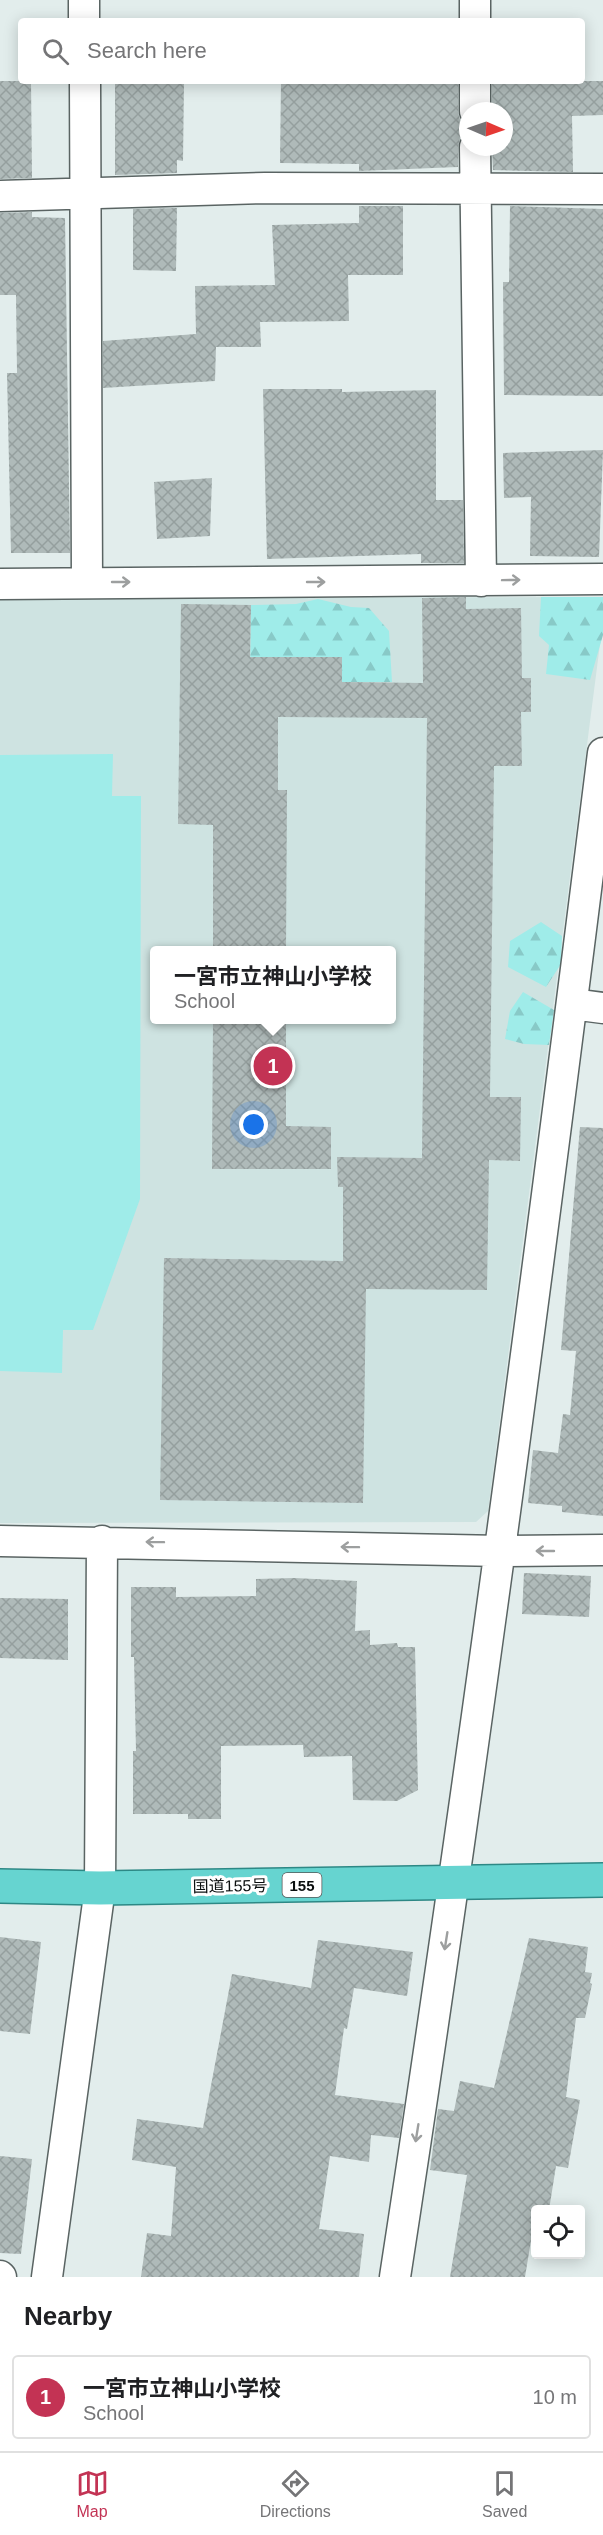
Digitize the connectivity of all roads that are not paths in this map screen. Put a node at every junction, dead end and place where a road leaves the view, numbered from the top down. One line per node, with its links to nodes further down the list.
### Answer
1 (84, 0): 3 (street)
2 (475, 0): 4 (street)
3 (84, 18)
4 (475, 18)
5 (85, 84): 11 (street)
6 (475, 84): 7 (street)
7 (475, 102)
8 (475, 156): 9 (street)
9 (475, 189): 10 (street); 11 (street); 14 (street)
10 (603, 189)
11 (86, 195): 12 (street); 15 (street)
12 (0, 196)
13 (603, 579): 14 (street, one-way to 13)
14 (481, 581): 15 (street, one-way to 14)
15 (87, 582): 16 (street)
16 (0, 584)
17 (603, 753): 18 (street)
18 (572, 1004): 19 (street); 23 (street)
19 (603, 1008)
20 (0, 1541): 21 (street)
21 (102, 1541): 23 (street, one-way to 21); 27 (street)
22 (603, 1550): 23 (street, one-way to 23)
23 (501, 1551): 25 (street)
24 (603, 1880): 25 (highway, 国道155号 / 155)
25 (455, 1883): 27 (highway, 国道155号 / 155); 29 (street, one-way to 29)
26 (0, 1886): 27 (highway, 国道155号 / 155)
27 (100, 1888): 28 (street)
28 (47, 2277)
29 (395, 2277)

